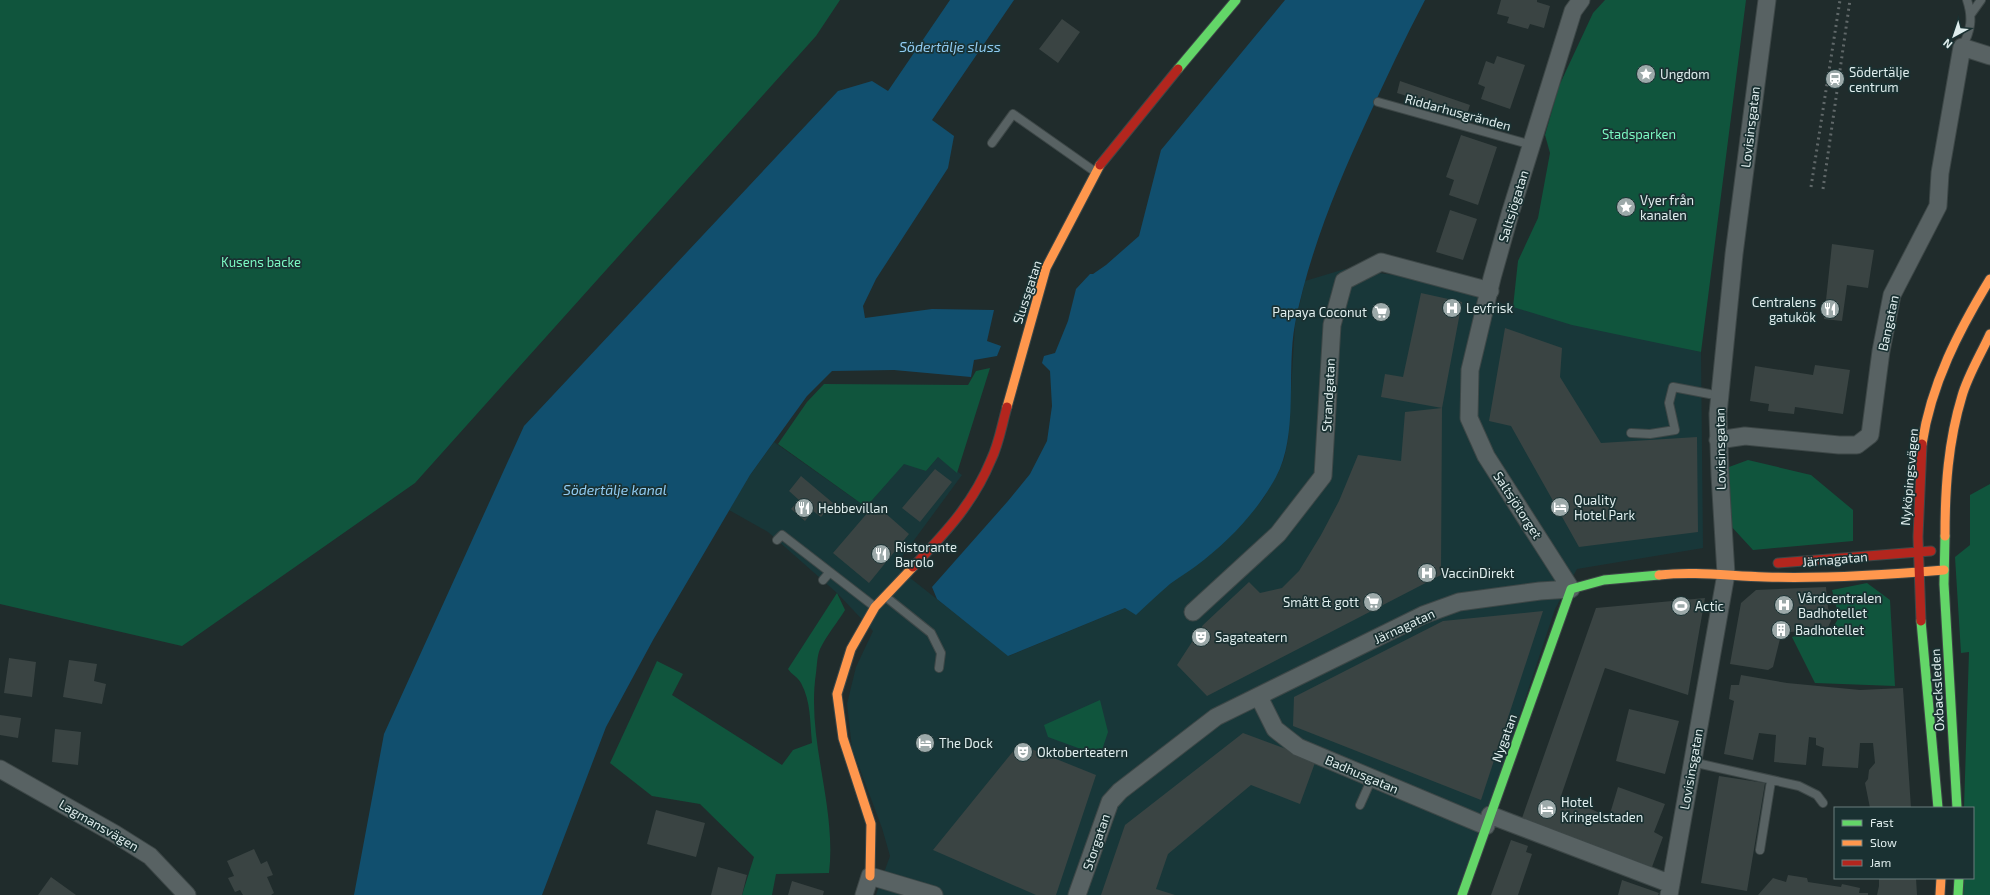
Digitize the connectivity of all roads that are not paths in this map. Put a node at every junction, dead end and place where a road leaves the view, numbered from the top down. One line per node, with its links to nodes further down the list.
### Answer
1 (1236, 0): 12 (street, Slussgatan)
2 (1581, 0): 11 (street, Saltsjögatan)
3 (1767, 0): 16 (street, Lovisinsgatan)
4 (1967, 0): 6 (lane)
5 (1981, 0): 6 (lane)
6 (1971, 14): 7 (lane)
7 (1962, 47): 8 (street); 19 (street, Bangatan)
8 (1990, 56)
9 (1378, 102): 11 (lane, Riddarhusgränden)
10 (992, 143): 12 (lane)
11 (1532, 145): 14 (street, Saltsjögatan)
12 (1095, 171): 31 (street, Slussgatan)
13 (1990, 279): 22 (street, Nyköpingsvägen)
14 (1490, 291): 17 (street, Saltsjögatan); 33 (street, Strandgatan)
15 (1990, 334): 21 (street)
16 (1720, 396): 18 (lane); 19 (street, Lovisinsgatan)
17 (1469, 418): 30 (street, Saltsjötorget)
18 (1631, 433)
19 (1718, 440): 28 (street, Lovisinsgatan)
20 (777, 540): 26 (lane)
21 (1944, 551): 22 (street, Järnagatan); 25 (street)
22 (1917, 552): 23 (street, Järnagatan); 27 (street, Nyköpingsvägen)
23 (1772, 564)
24 (1757, 566): 28 (street, Järnagatan)
25 (1944, 570): 27 (street, Järnagatan); 44 (street, Oxbacksleden)
26 (830, 572): 29 (lane); 32 (lane)
27 (1918, 572): 28 (street, Järnagatan); 43 (street, Oxbacksleden)
28 (1726, 574): 30 (street, Järnagatan); 36 (street, Lovisinsgatan)
29 (823, 580)
30 (1572, 589): 35 (street, Järnagatan); 45 (street, Nygatan)
31 (886, 596): 32 (street, Slussgatan); 34 (lane)
32 (875, 607): 47 (street, Slussgatan)
33 (1193, 612)
34 (939, 668)
35 (1259, 697): 38 (street, Badhusgatan); 40 (street, Järnagatan)
36 (1692, 762): 39 (lane); 50 (street, Lovisinsgatan)
37 (0, 769): 51 (street, Lagmansvägen)
38 (1372, 778): 42 (lane); 45 (street, Badhusgatan)
39 (1771, 781): 41 (lane); 46 (lane)
40 (1120, 791): 54 (street, Storgatan)
41 (1823, 803)
42 (1360, 805)
43 (1938, 807)
44 (1957, 807)
45 (1488, 820): 50 (street, Badhusgatan); 55 (street, Nygatan)
46 (1760, 850)
47 (870, 876): 52 (street); 53 (street)
48 (1941, 879): 56 (street)
49 (1959, 879): 57 (street)
50 (1670, 890)
51 (187, 895)
52 (864, 895)
53 (934, 895)
54 (1077, 895)
55 (1462, 895)
56 (1940, 895)
57 (1958, 895)

